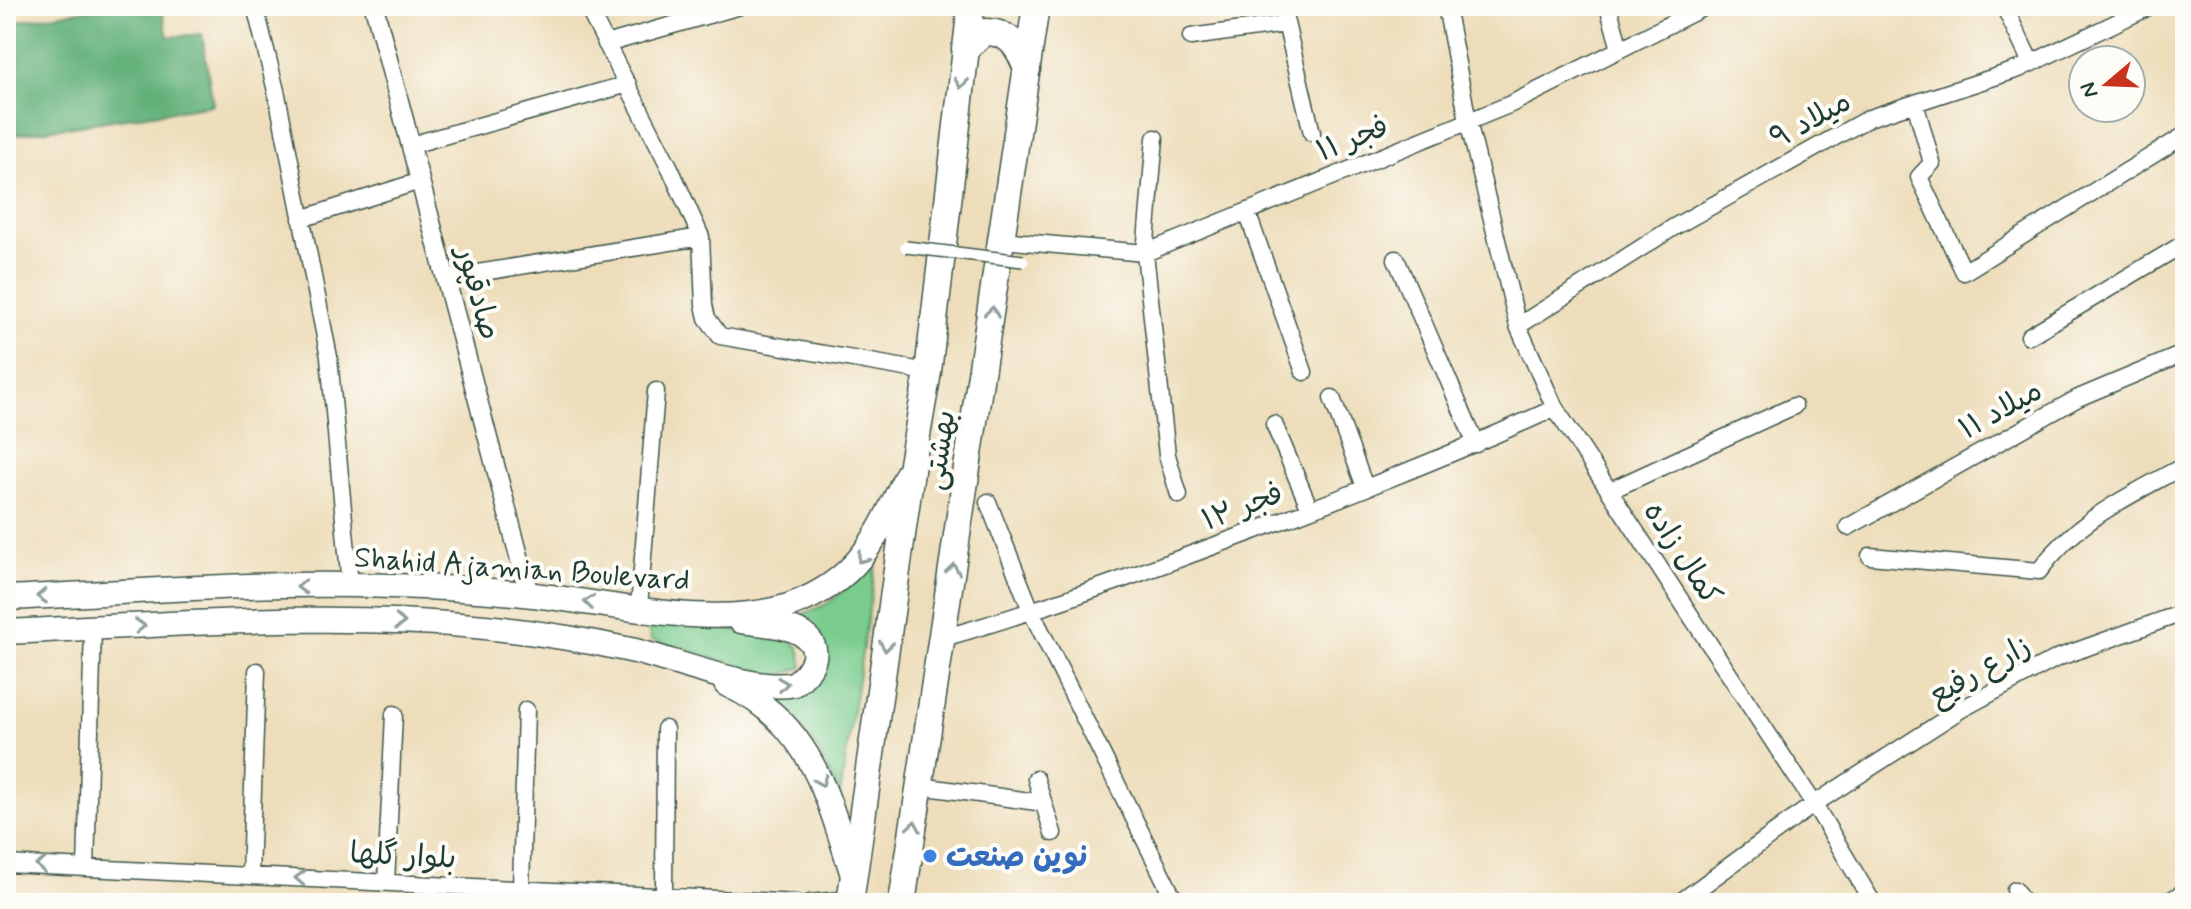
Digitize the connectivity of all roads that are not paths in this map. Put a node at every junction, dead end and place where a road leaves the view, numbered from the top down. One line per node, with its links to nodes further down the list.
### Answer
1 (255, 6): 29 (street)
2 (374, 6): 26 (street, صادقپور)
3 (587, 6): 15 (street)
4 (740, 6): 15 (street)
5 (971, 6): 16 (highway, بهشتی)
6 (1036, 6): 19 (highway, بهشتی)
7 (1282, 6): 13 (street)
8 (1446, 6): 22 (street, کمال زاده)
9 (1608, 6): 17 (street)
10 (1706, 6): 17 (street, فجر ۱۱)
11 (2004, 6): 18 (street)
12 (2151, 6): 18 (street, میلاد ۹)
13 (1286, 24): 14 (street); 23 (street)
14 (1191, 37)
15 (606, 44): 20 (street)
16 (965, 49): 19 (highway); 41 (highway, بهشتی, one-way to 41)
17 (1620, 49): 22 (street, فجر ۱۱)
18 (2031, 63): 21 (street, میلاد ۹)
19 (1027, 69): 31 (highway, بهشتی)
20 (628, 84): 26 (street); 30 (street)
21 (1915, 103): 24 (street); 38 (street, میلاد ۹)
22 (1468, 121): 28 (street, فجر ۱۱); 38 (street, کمال زاده)
23 (1312, 133)
24 (2185, 135)
25 (1155, 138): 34 (street)
26 (411, 145): 27 (street, صادقپور)
27 (420, 181): 29 (street); 37 (street, صادقپور)
28 (1247, 212): 34 (street, فجر ۱۱); 42 (street)
29 (301, 219): 58 (street)
30 (701, 237): 37 (street); 41 (street)
31 (1002, 240): 34 (street, فجر ۱۱); 67 (highway, بهشتی, one-way to 31)
32 (2185, 243): 39 (street)
33 (906, 247): 36 (street, bridge)
34 (1145, 253): 53 (street)
35 (1396, 259): 48 (street)
36 (1023, 261)
37 (446, 278): 59 (street, صادقپور)
38 (1518, 326): 46 (street, کمال زاده)
39 (2029, 336)
40 (2185, 353): 56 (street, میلاد ۱۱)
41 (928, 372): 49 (highway, بهشتی)
42 (1304, 372)
43 (656, 391): 61 (street)
44 (1332, 398): 51 (street)
45 (1794, 406): 52 (street)
46 (1555, 408): 48 (street, فجر ۱۲); 52 (street, کمال زاده)
47 (1274, 424): 55 (street)
48 (1476, 444): 51 (street, فجر ۱۲)
49 (912, 464): 64 (main road, Shahid Ajamian Boulevard, one-way to 64); 85 (highway, بهشتی, one-way to 85)
50 (2185, 465): 57 (street)
51 (1365, 487): 55 (street, فجر ۱۲)
52 (1609, 491): 77 (street, کمال زاده)
53 (1179, 495)
54 (988, 502): 63 (street)
55 (1310, 509): 63 (street, فجر ۱۲)
56 (1848, 527)
57 (1870, 556)
58 (350, 585): 59 (main road, Shahid Ajamian Boulevard); 60 (main road, Shahid Ajamian Boulevard, one-way to 60)
59 (529, 594): 61 (main road, Shahid Ajamian Boulevard, one-way to 59)
60 (6, 598)
61 (639, 608): 64 (main road, Shahid Ajamian Boulevard); 68 (main road)
62 (2185, 612): 77 (street, زارع رفیع)
63 (1032, 613): 67 (street, فجر ۱۲); 90 (street)
64 (695, 614): 69 (main road, one-way to 64)
65 (93, 628): 66 (main road, Shahid Ajamian Boulevard); 68 (main road, Shahid Ajamian Boulevard, one-way to 68); 80 (street)
66 (6, 632)
67 (943, 638): 75 (highway, بهشتی)
68 (634, 651): 69 (main road, Shahid Ajamian Boulevard)
69 (680, 664): 85 (main road, Shahid Ajamian Boulevard, one-way to 85)
70 (257, 671): 81 (street)
71 (526, 710): 83 (street)
72 (394, 714): 82 (street)
73 (665, 729): 86 (street)
74 (1036, 779): 76 (street)
75 (920, 786): 76 (street); 89 (highway, بهشتی, one-way to 75)
76 (1044, 803): 78 (street)
77 (1814, 804): 91 (street, زارع رفیع); 92 (street, کمال زاده)
78 (1053, 833)
79 (6, 864): 80 (street, بلوار گلها, one-way to 79)
80 (86, 868): 81 (street, بلوار گلها)
81 (250, 876): 82 (street, بلوار گلها, one-way to 81)
82 (386, 883): 83 (street, بلوار گلها)
83 (521, 889): 86 (street, بلوار گلها)
84 (2185, 891): 93 (street)
85 (851, 892): 88 (street)
86 (664, 896): 87 (street, بلوار گلها)
87 (798, 903)
88 (810, 903)
89 (902, 903)
90 (1176, 903)
91 (1679, 903)
92 (1873, 903)
93 (2167, 903)

